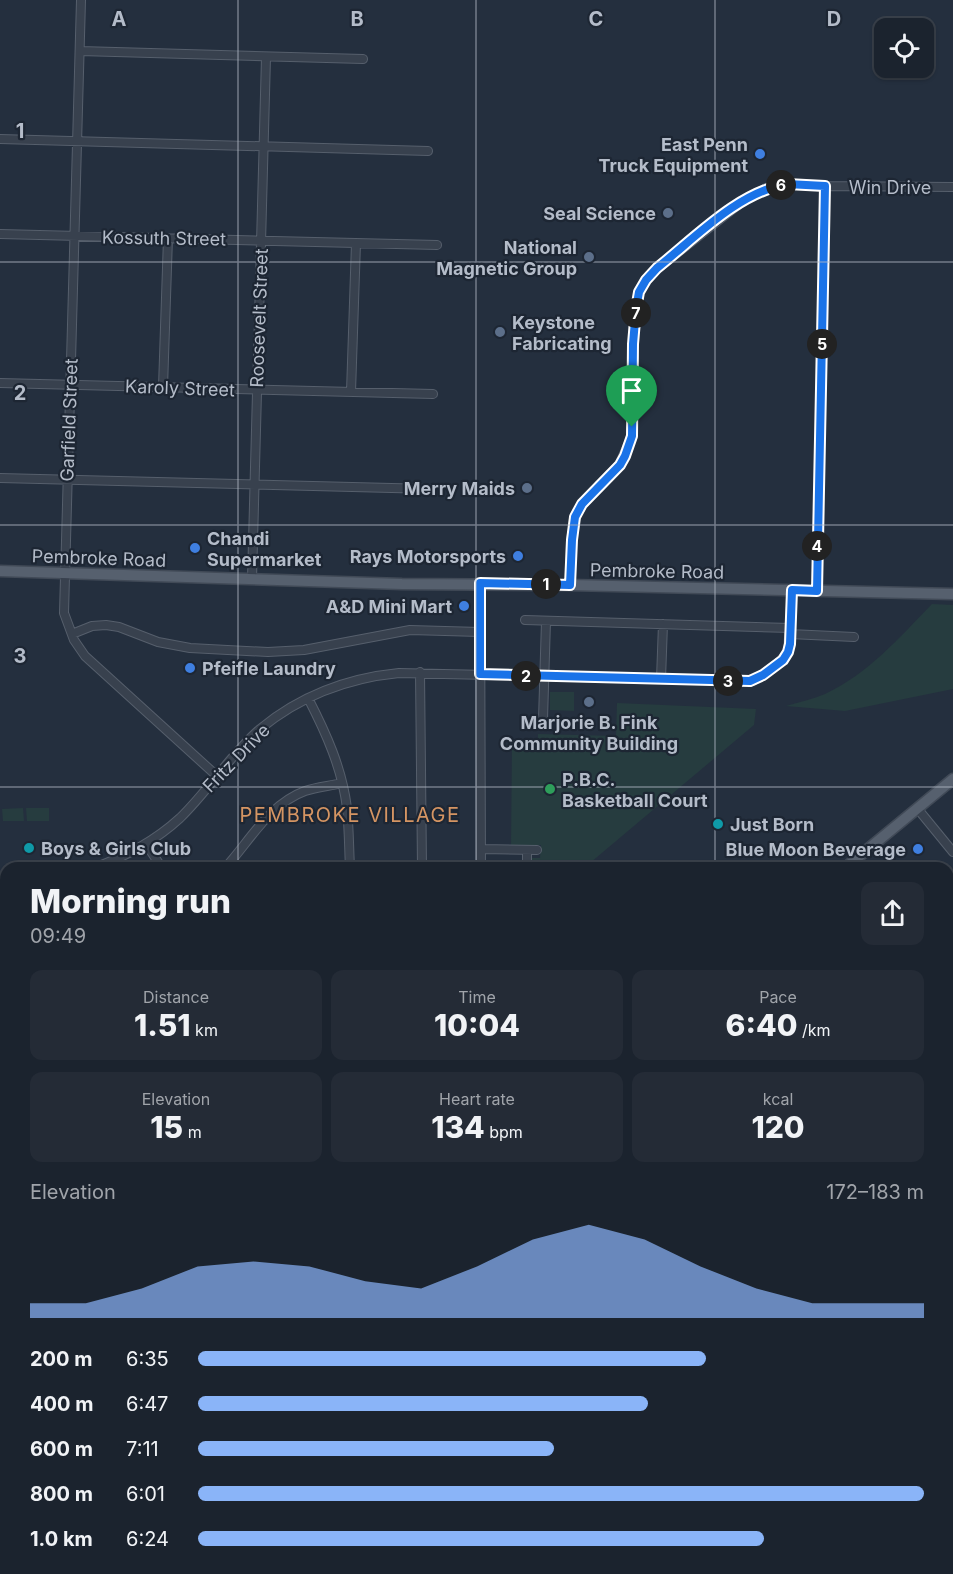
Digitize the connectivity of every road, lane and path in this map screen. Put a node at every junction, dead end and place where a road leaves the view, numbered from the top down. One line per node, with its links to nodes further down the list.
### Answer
1 (81, 0): 2 (street, Garfield Street)
2 (80, 51): 3 (street); 6 (street, Garfield Street)
3 (266, 57): 4 (street); 7 (street, Roosevelt Street)
4 (363, 59)
5 (0, 139): 6 (street)
6 (76, 141): 7 (street); 12 (street, Garfield Street)
7 (264, 146): 8 (street); 14 (street, Roosevelt Street)
8 (428, 151)
9 (825, 186): 10 (street, Win Drive); 31 (street, Win Drive); 33 (street)
10 (953, 187)
11 (0, 234): 12 (street, Kossuth Street)
12 (73, 236): 13 (street, Kossuth Street); 18 (street, Garfield Street)
13 (168, 238): 14 (street, Kossuth Street); 19 (street)
14 (261, 240): 15 (street, Kossuth Street); 20 (street, Roosevelt Street)
15 (356, 243): 16 (street, Kossuth Street); 21 (street)
16 (437, 245)
17 (0, 383): 18 (street, Karoly Street)
18 (70, 384): 19 (street, Karoly Street); 24 (street, Garfield Street)
19 (163, 387): 20 (street, Karoly Street)
20 (257, 390): 21 (street, Karoly Street); 25 (street, Roosevelt Street)
21 (351, 392): 22 (street, Karoly Street)
22 (432, 394)
23 (0, 478): 24 (street)
24 (67, 479): 25 (street); 28 (street, Garfield Street)
25 (255, 484): 26 (street); 29 (street, Roosevelt Street)
26 (431, 489)
27 (0, 571): 28 (main road, Pembroke Road)
28 (64, 573): 29 (main road, Pembroke Road); 40 (street, Garfield Street)
29 (252, 579): 30 (main road, Pembroke Road)
30 (480, 583): 31 (main road, Pembroke Road); 39 (street)
31 (570, 585): 32 (main road, Pembroke Road)
32 (792, 590): 33 (main road, Pembroke Road); 38 (street, Fritz Drive)
33 (817, 591): 34 (main road, Pembroke Road)
34 (953, 594)
35 (525, 621): 36 (street)
36 (546, 621): 37 (street); 44 (street)
37 (663, 624): 38 (street); 45 (street)
38 (790, 631): 41 (street); 45 (street, Fritz Drive)
39 (480, 632): 40 (street); 43 (street)
40 (72, 634): 48 (street, Garfield Street)
41 (854, 637)
42 (420, 672): 43 (street, Fritz Drive); 46 (street, Fritz Drive); 61 (street)
43 (480, 674): 44 (street, Fritz Drive); 53 (street)
44 (544, 676): 45 (street, Fritz Drive); 47 (street)
45 (661, 679)
46 (308, 698): 48 (street, Fritz Drive); 50 (street)
47 (543, 719)
48 (217, 776): 52 (street, Fritz Drive)
49 (953, 778): 51 (main road)
50 (342, 783): 59 (street); 60 (street)
51 (917, 808): 56 (street); 64 (main road)
52 (146, 844): 57 (street, Fritz Drive); 58 (street)
53 (481, 849): 54 (street); 62 (street)
54 (527, 850): 55 (street); 63 (street)
55 (537, 850)
56 (953, 852)
57 (108, 862)
58 (158, 862)
59 (230, 862)
60 (350, 862)
61 (422, 862)
62 (481, 862)
63 (527, 862)
64 (852, 862)

